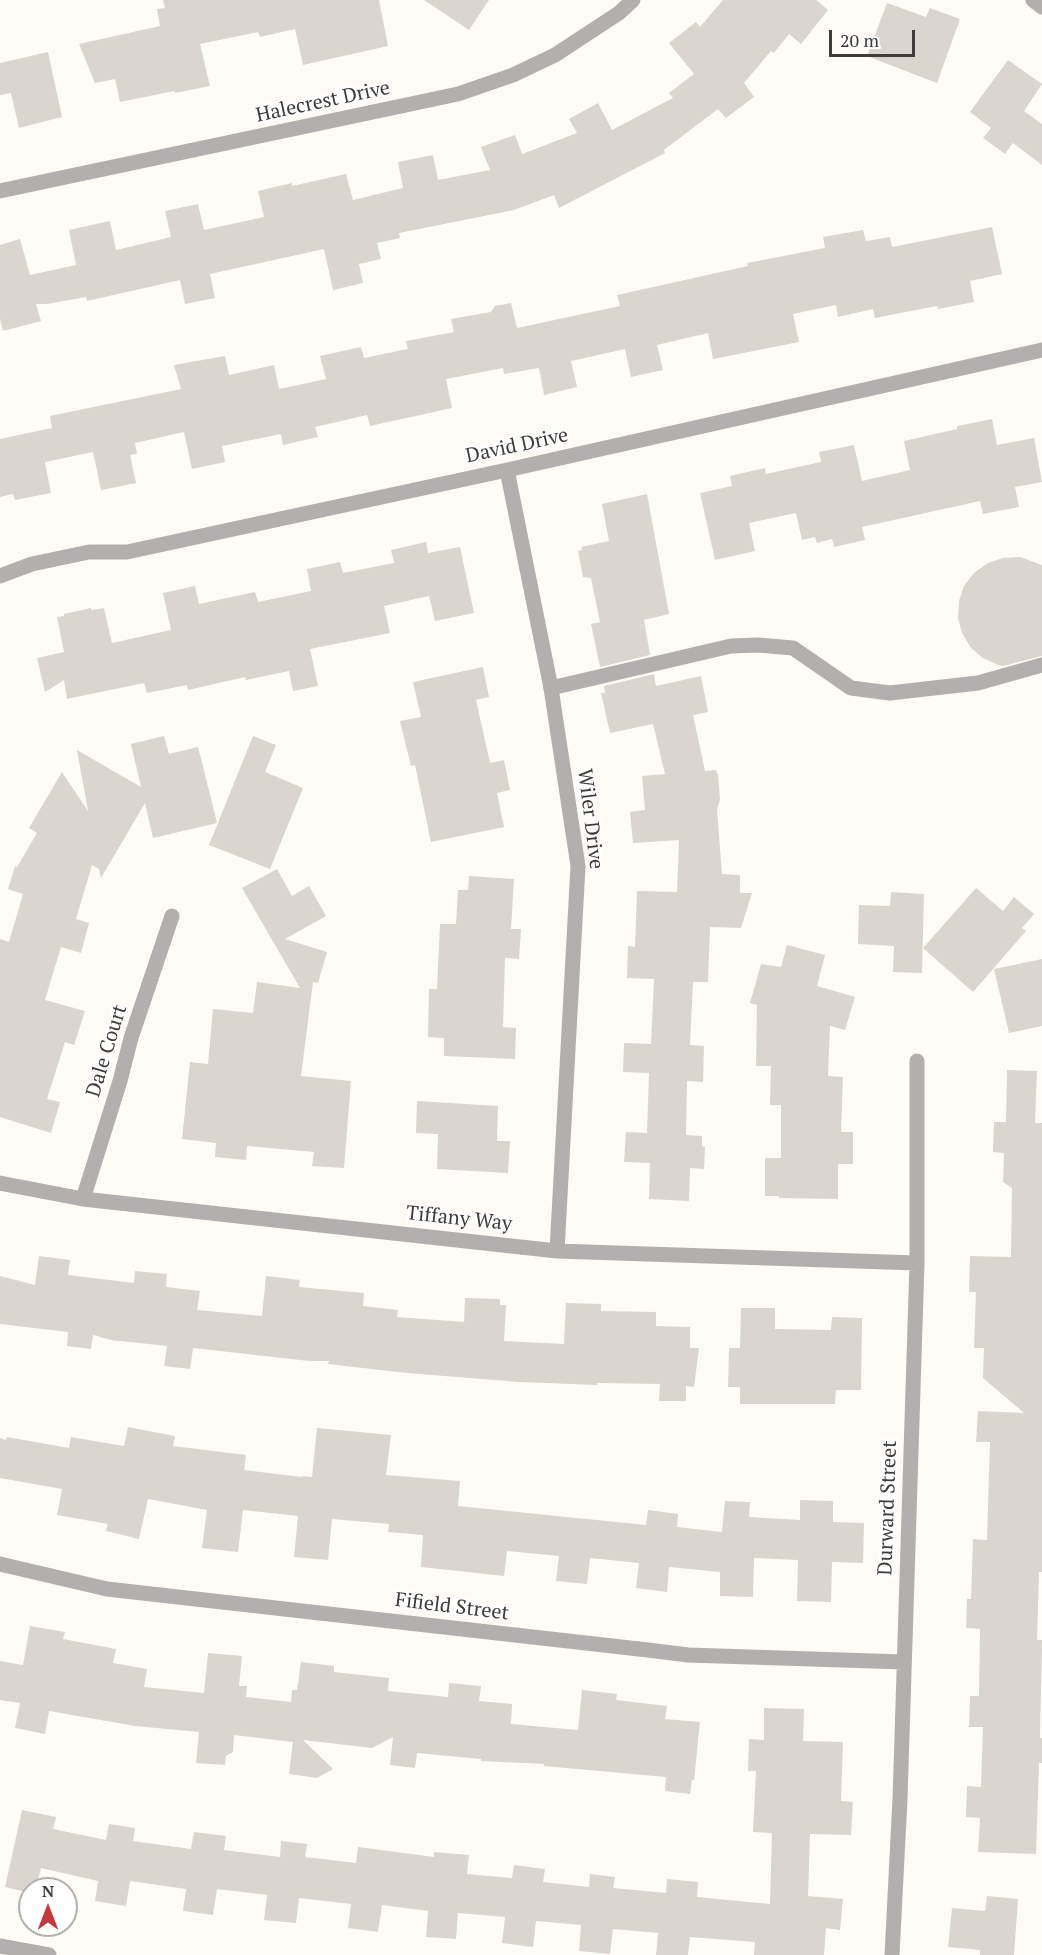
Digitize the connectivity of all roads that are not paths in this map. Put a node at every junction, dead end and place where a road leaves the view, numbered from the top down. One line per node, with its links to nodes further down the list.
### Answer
1 (633, 0): 4 (street, Halecrest Drive)
2 (1034, 0): 3 (street)
3 (1042, 8)
4 (0, 191)
5 (1042, 350): 6 (street, David Drive)
6 (507, 470): 7 (street, David Drive); 9 (street, Wiler Drive)
7 (0, 576)
8 (1042, 665): 9 (street)
9 (551, 688): 14 (street, Wiler Drive)
10 (172, 916): 13 (street, Dale Court)
11 (917, 1061): 15 (street, Durward Street)
12 (0, 1183): 13 (street, Tiffany Way)
13 (83, 1199): 14 (street, Tiffany Way)
14 (557, 1251): 15 (street, Tiffany Way)
15 (917, 1263): 17 (street, Durward Street)
16 (0, 1564): 17 (street, Fifield Street)
17 (904, 1662): 20 (street, Durward Street)
18 (0, 1946): 19 (street)
19 (49, 1955)
20 (892, 1955)

